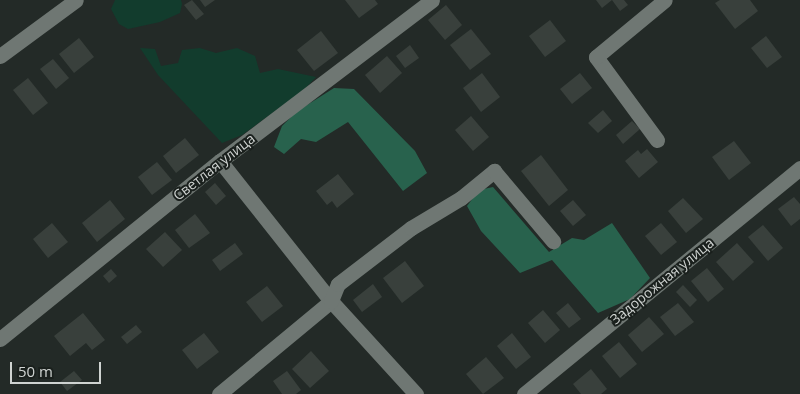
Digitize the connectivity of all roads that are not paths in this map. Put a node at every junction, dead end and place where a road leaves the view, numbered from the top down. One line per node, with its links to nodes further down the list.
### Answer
1 (76, 0): 4 (street)
2 (432, 0): 6 (street, Светлая улица)
3 (666, 0): 5 (street)
4 (0, 56)
5 (657, 140)
6 (220, 161): 9 (street); 10 (street, Светлая улица)
7 (800, 168): 13 (street, Задорожная улица)
8 (553, 241): 9 (street)
9 (331, 301): 11 (street); 12 (street)
10 (0, 339)
11 (219, 394)
12 (416, 394)
13 (524, 394)

